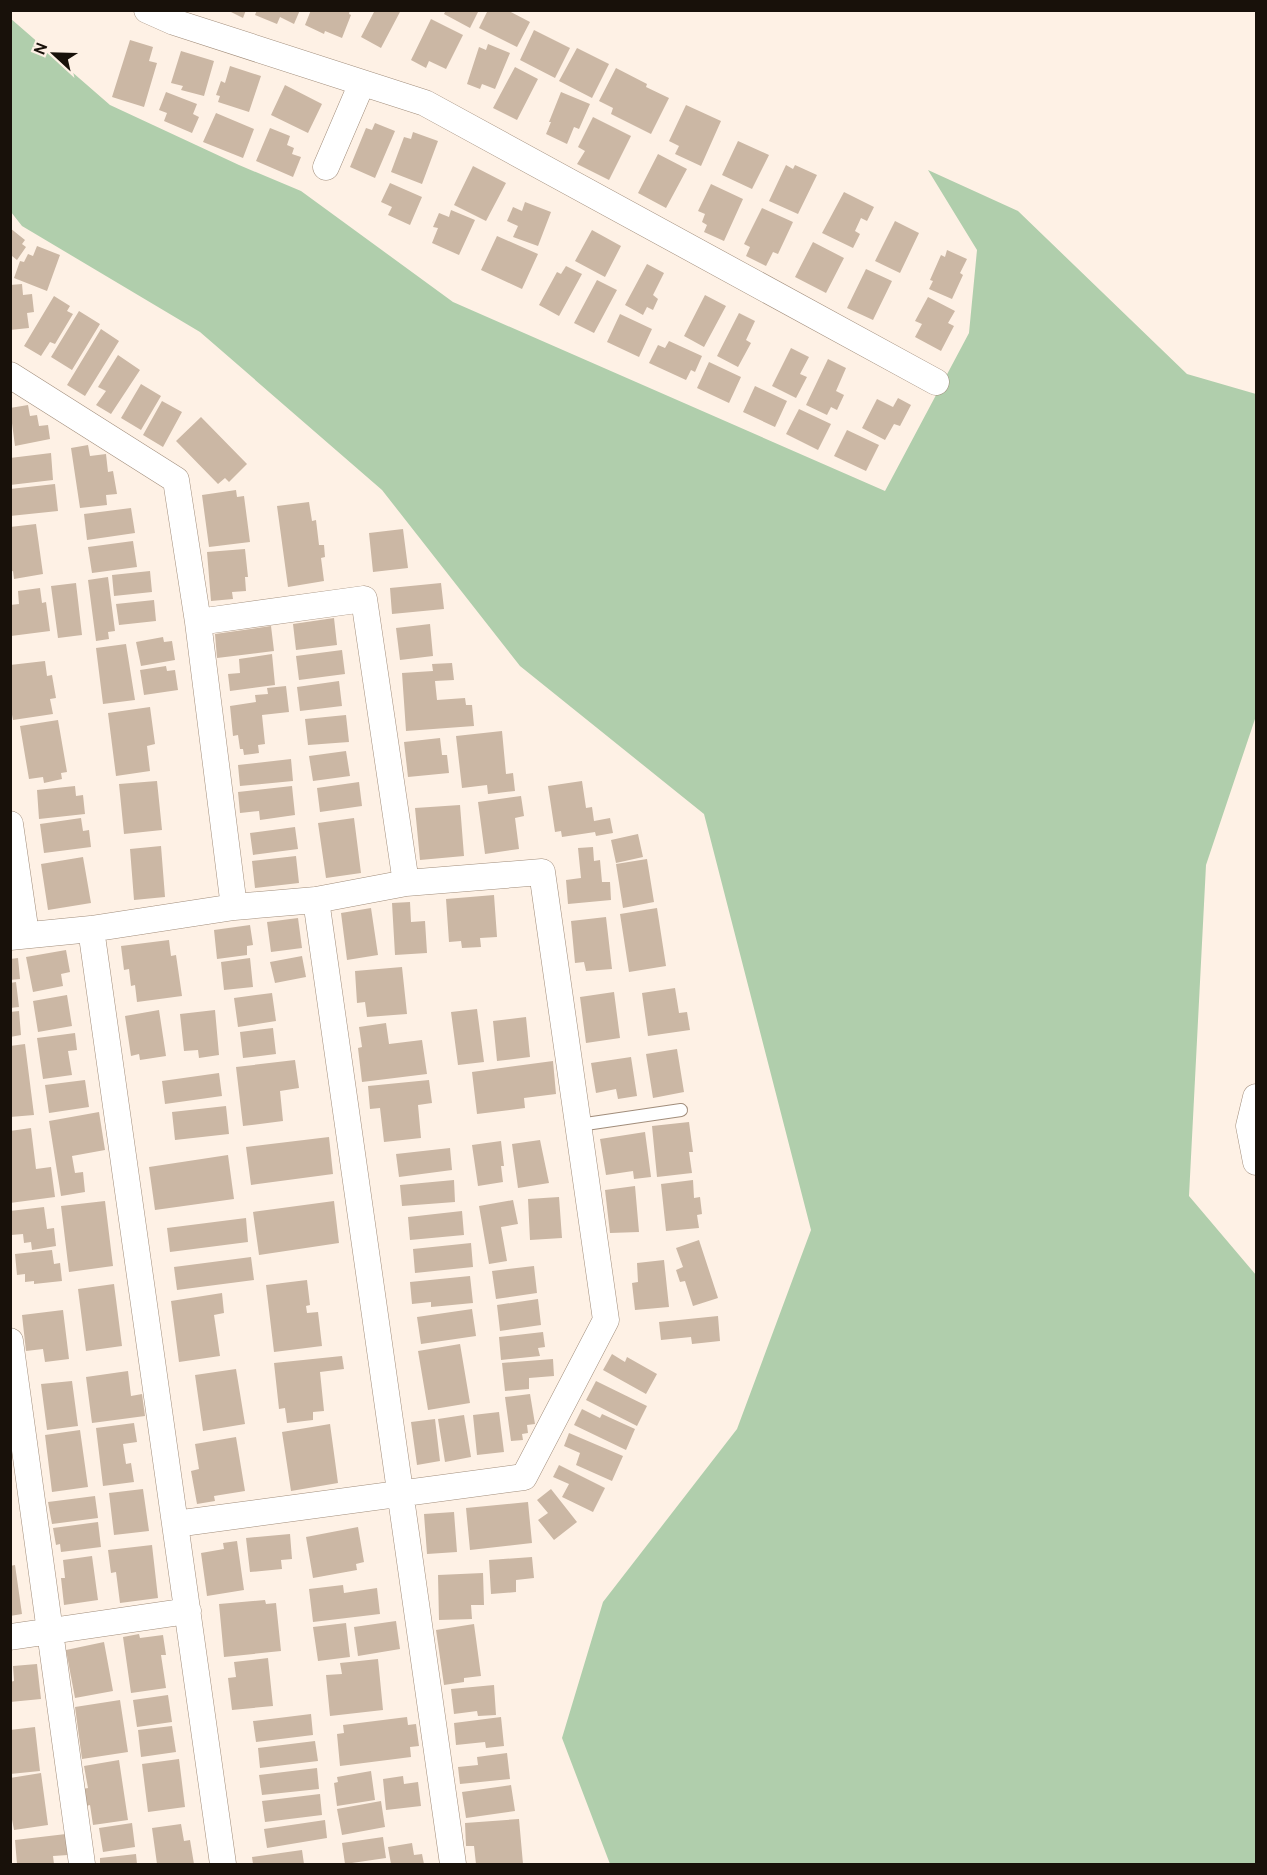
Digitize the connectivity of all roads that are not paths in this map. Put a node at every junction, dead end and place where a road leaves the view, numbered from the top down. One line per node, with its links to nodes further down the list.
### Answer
1 (147, 10): 2 (street)
2 (362, 83): 3 (street); 5 (street)
3 (326, 167)
4 (10, 375): 6 (street)
5 (936, 382)
6 (198, 622): 8 (street); 10 (street)
7 (10, 824): 12 (street)
8 (406, 883): 9 (street); 15 (street)
9 (316, 900): 10 (street); 18 (street)
10 (234, 907): 11 (street)
11 (91, 928): 12 (street); 19 (street)
12 (18, 936)
13 (1257, 1097): 16 (street)
14 (681, 1110): 15 (lane)
15 (579, 1125): 18 (street)
16 (1257, 1162)
17 (10, 1341): 21 (street)
18 (400, 1495): 19 (street); 25 (street)
19 (176, 1524): 20 (street)
20 (189, 1611): 21 (street); 24 (street)
21 (51, 1631): 22 (street); 23 (street)
22 (10, 1637)
23 (82, 1864)
24 (223, 1864)
25 (453, 1864)

